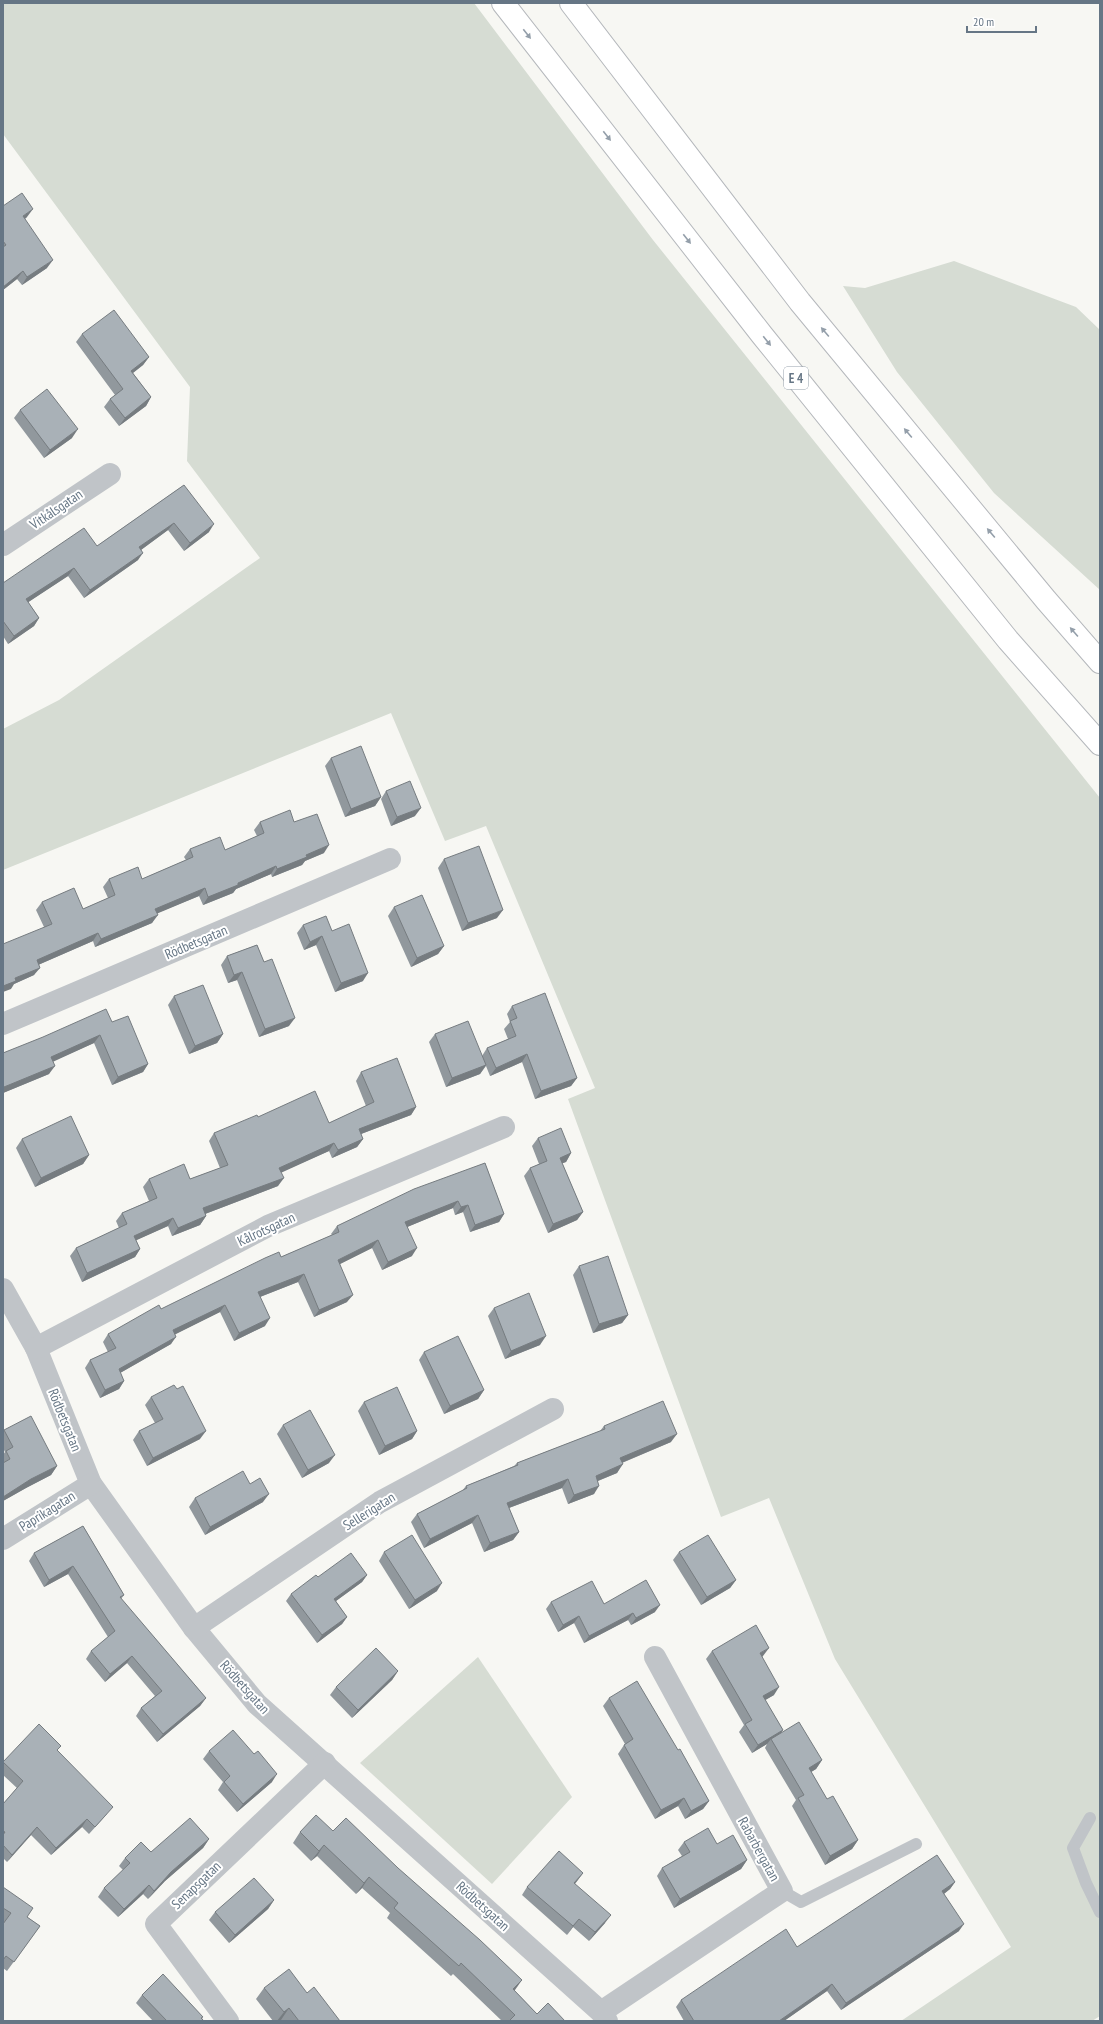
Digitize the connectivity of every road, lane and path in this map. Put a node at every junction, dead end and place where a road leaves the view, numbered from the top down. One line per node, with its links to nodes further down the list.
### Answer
1 (503, 3): 6 (highway, E 4, one-way to 6)
2 (571, 3): 5 (highway, one-way to 2)
3 (110, 474): 4 (street, Vitkålsgatan)
4 (3, 545)
5 (1100, 662)
6 (1100, 744)
7 (390, 859): 8 (street, Rödbetsgatan)
8 (3, 1024)
9 (504, 1127): 11 (street, Kålrotsgatan)
10 (3, 1289): 11 (street, Rödbetsgatan)
11 (36, 1348): 13 (street, Rödbetsgatan)
12 (553, 1409): 15 (street, Sellerigatan)
13 (91, 1484): 14 (street, Paprikagatan); 15 (street, Rödbetsgatan)
14 (3, 1539)
15 (194, 1628): 17 (street, Rödbetsgatan)
16 (655, 1658): 20 (street, Rabarbergatan)
17 (324, 1763): 22 (street, Rödbetsgatan); 23 (street, Senapsgatan)
18 (1090, 1818): 21 (lane)
19 (916, 1844): 20 (lane)
20 (782, 1891): 22 (street, Rabarbergatan)
21 (1100, 1912)
22 (604, 2017)
23 (228, 2021)

